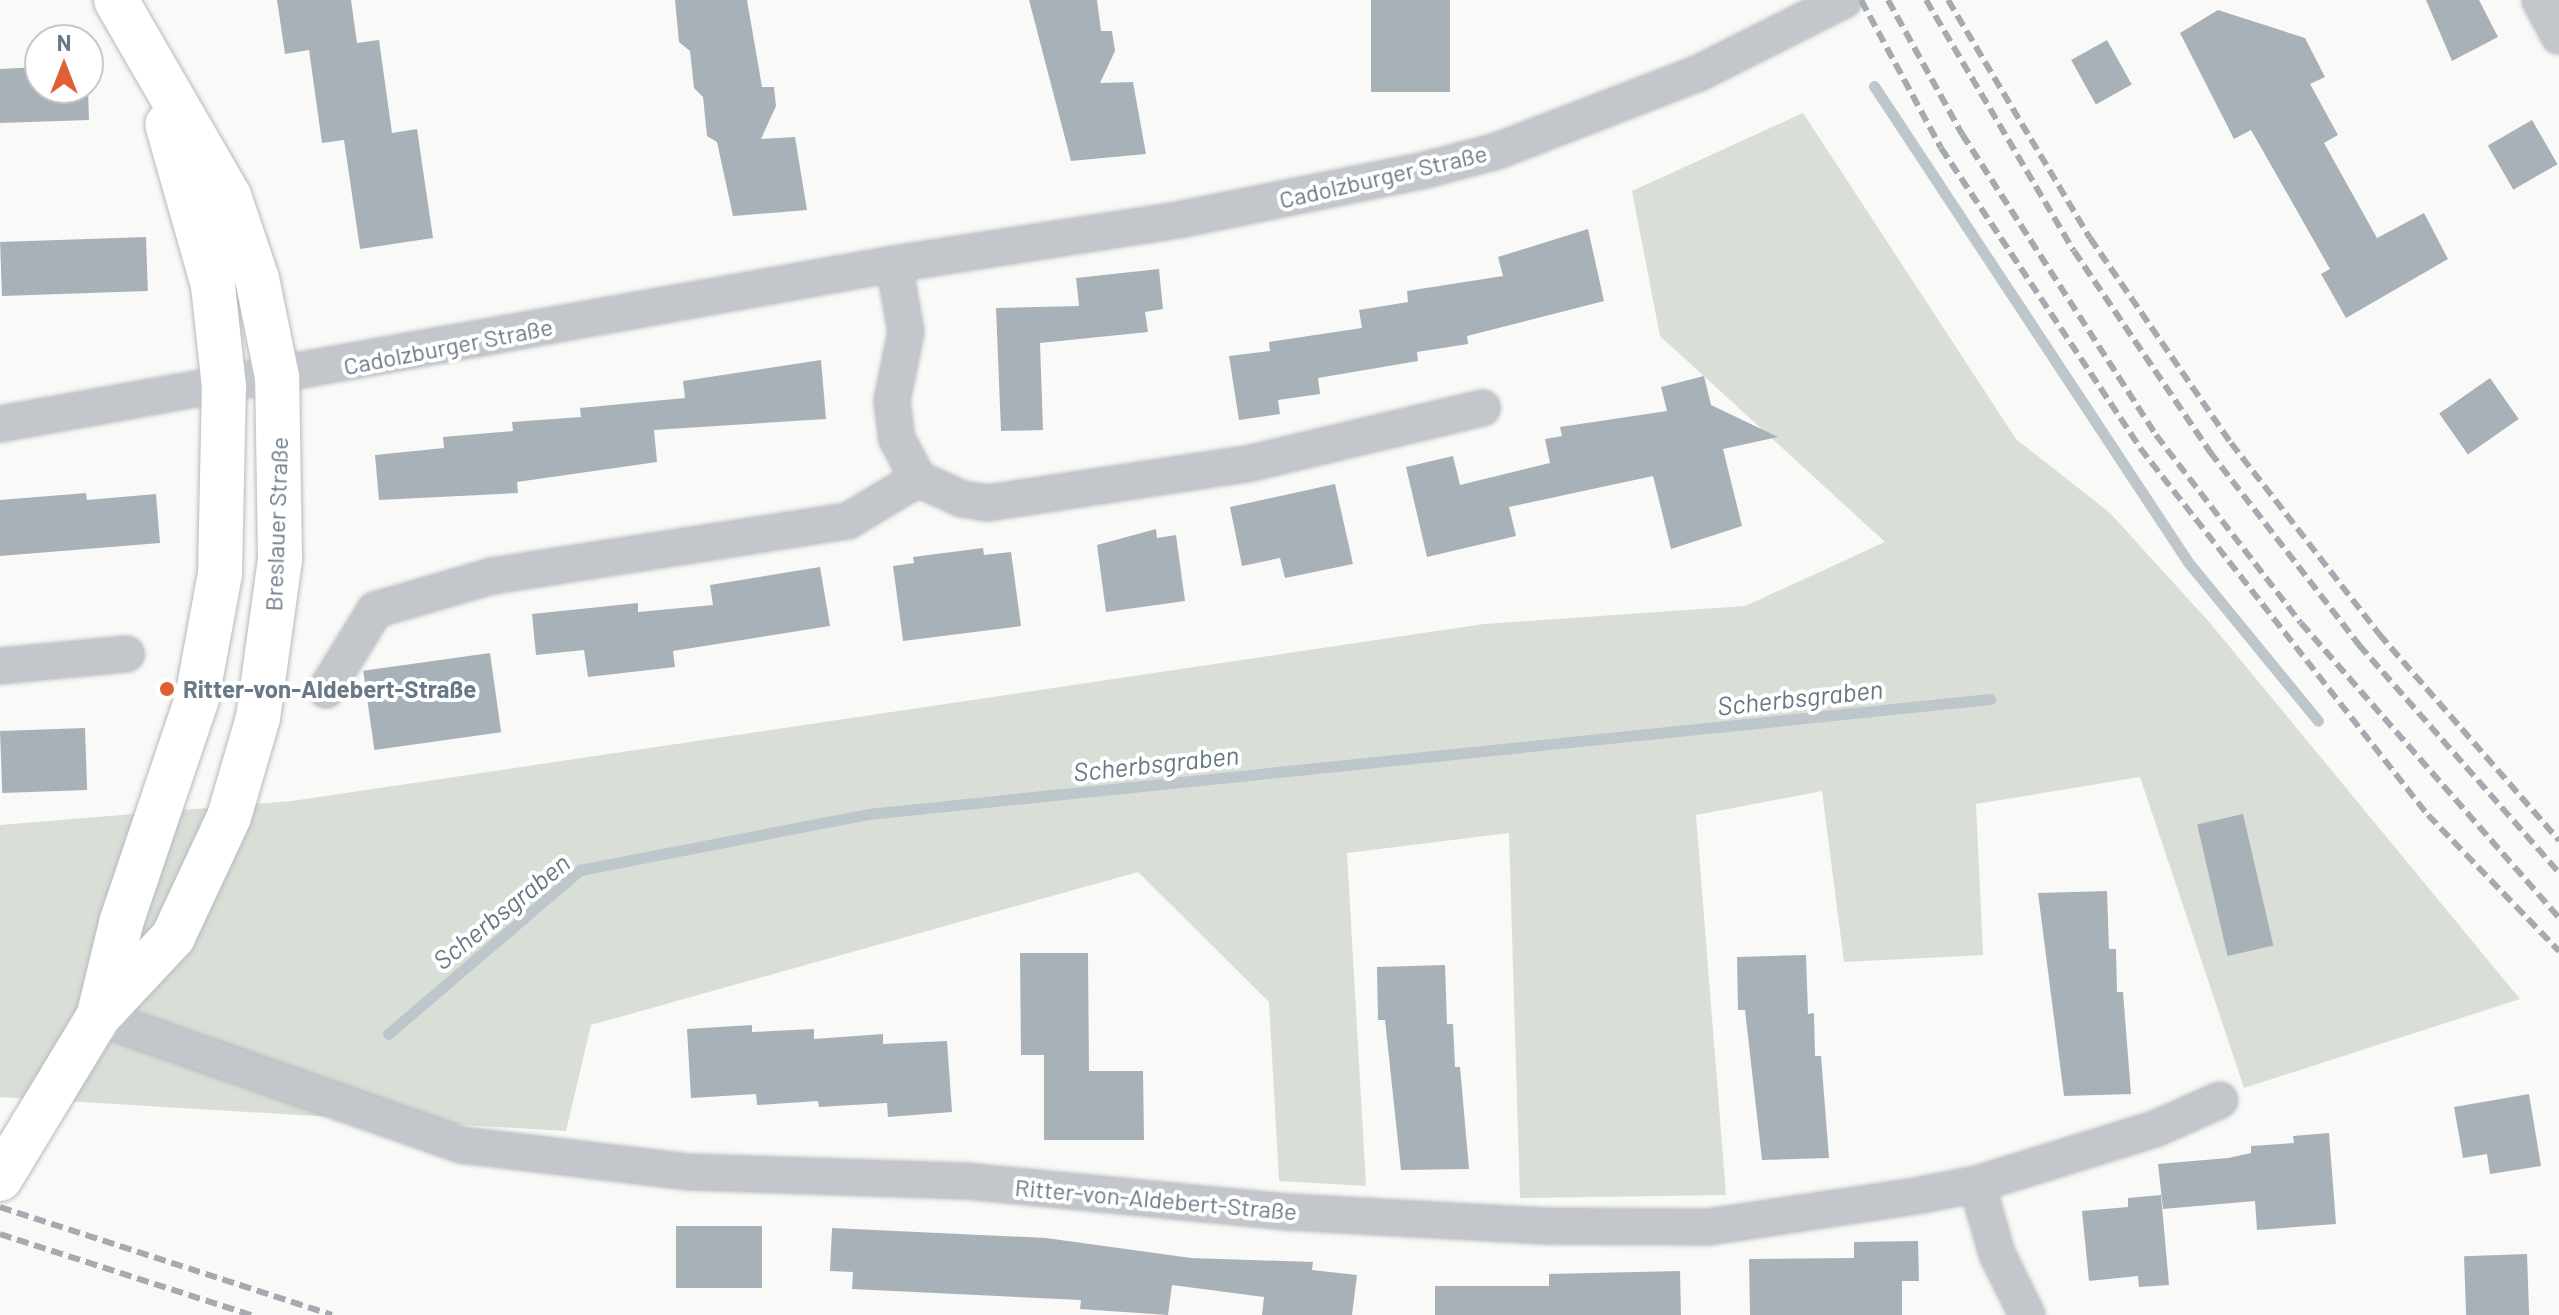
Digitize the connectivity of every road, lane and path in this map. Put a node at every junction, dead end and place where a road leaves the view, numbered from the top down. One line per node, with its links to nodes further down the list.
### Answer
1 (116, 0): 5 (main road, Breslauer Straße)
2 (1844, 0): 6 (street, Cadolzburger Straße)
3 (2540, 0): 4 (street)
4 (2559, 36)
5 (148, 62): 7 (main road, Breslauer Straße); 8 (main road, Breslauer Straße)
6 (894, 264): 7 (street, Cadolzburger Straße); 11 (street)
7 (277, 377): 8 (street, Cadolzburger Straße); 15 (main road, Breslauer Straße)
8 (224, 387): 10 (street, Cadolzburger Straße); 15 (main road, Breslauer Straße)
9 (1482, 408): 11 (street)
10 (0, 424)
11 (918, 479): 14 (street)
12 (126, 654): 13 (street)
13 (0, 666)
14 (326, 690)
15 (98, 1017): 17 (main road, Breslauer Straße); 18 (street, Ritter-von-Aldebert-Straße)
16 (2220, 1100): 18 (street, Ritter-von-Aldebert-Straße)
17 (0, 1179)
18 (1977, 1184): 19 (street)
19 (2027, 1315)

